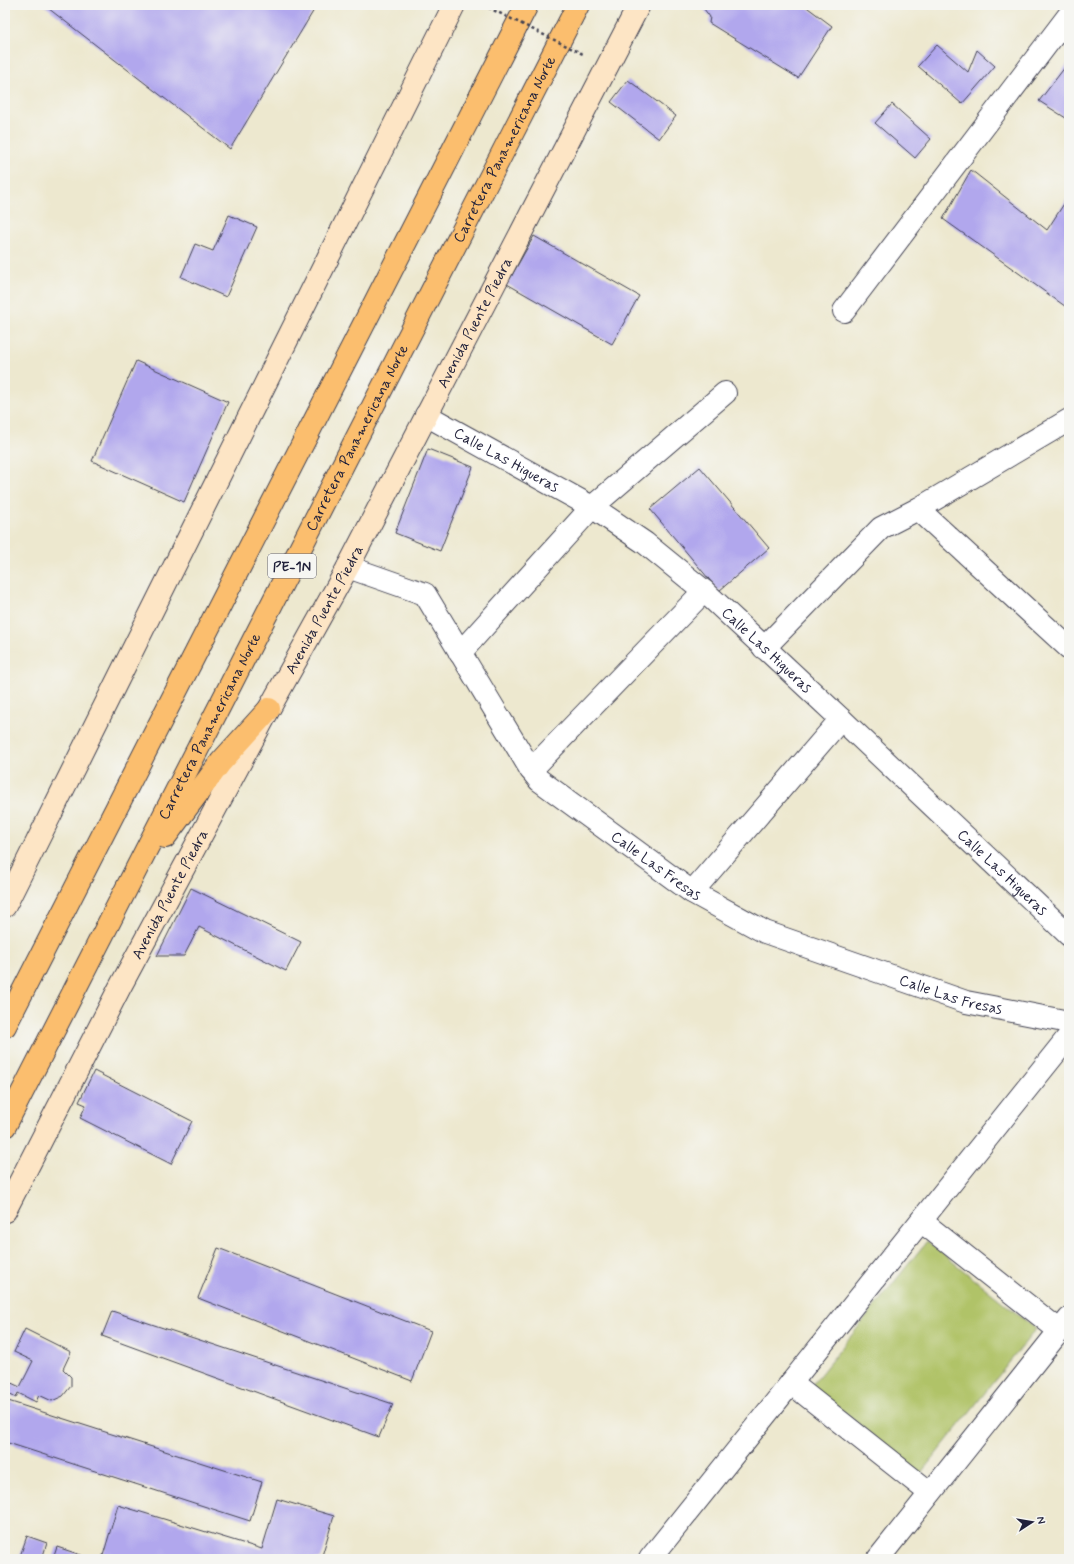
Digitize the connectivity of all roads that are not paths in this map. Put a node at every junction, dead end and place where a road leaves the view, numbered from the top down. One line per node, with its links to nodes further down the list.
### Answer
1 (454, 5): 22 (main road)
2 (527, 5): 25 (highway, PE-1N)
3 (578, 5): 20 (highway, Carretera Panamericana Norte / PE-1N)
4 (638, 5): 8 (main road, Avenida Puente Piedra)
5 (1069, 14): 6 (street)
6 (844, 311)
7 (725, 393): 10 (street)
8 (426, 415): 10 (street, Calle Las Higueras); 12 (main road, Avenida Puente Piedra)
9 (1069, 420): 11 (street)
10 (592, 507): 13 (street, Calle Las Higueras); 16 (street)
11 (918, 509): 14 (street); 15 (street)
12 (348, 567): 16 (street, Calle Las Fresas); 17 (main road, Avenida Puente Piedra)
13 (704, 592): 14 (street, Calle Las Higueras); 19 (street)
14 (764, 648): 18 (street, Calle Las Higueras)
15 (1069, 648)
16 (460, 653): 19 (street, Calle Las Fresas)
17 (269, 709): 20 (highway); 28 (main road, Avenida Puente Piedra)
18 (841, 719): 21 (street); 23 (street, Calle Las Higueras)
19 (531, 770): 21 (street, Calle Las Fresas)
20 (129, 884): 27 (highway, Carretera Panamericana Norte / PE-1N)
21 (692, 892): 24 (street, Calle Las Fresas)
22 (5, 906)
23 (1069, 936)
24 (1069, 1022)
25 (5, 1026)
26 (1069, 1036): 29 (street)
27 (5, 1126)
28 (5, 1211)
29 (921, 1221): 30 (street); 31 (street)
30 (1064, 1325): 32 (street)
31 (791, 1383): 32 (street); 33 (street)
32 (930, 1493): 34 (street)
33 (650, 1559)
34 (878, 1559)

